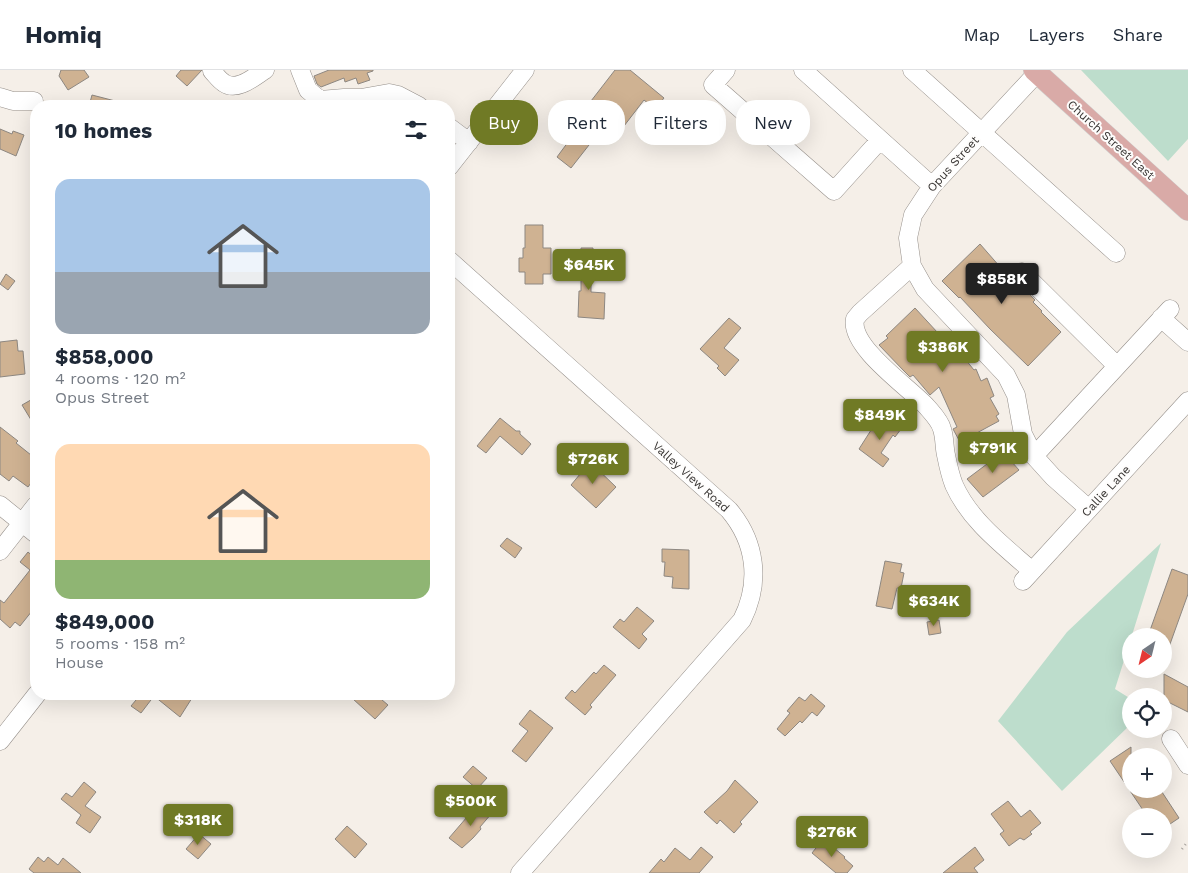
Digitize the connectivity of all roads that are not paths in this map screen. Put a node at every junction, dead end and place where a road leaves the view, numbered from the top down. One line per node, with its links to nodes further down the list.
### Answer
1 (265, 70): 7 (street)
2 (300, 70): 11 (street)
3 (525, 70): 17 (street)
4 (726, 70): 16 (street)
5 (802, 70): 16 (street)
6 (912, 70): 15 (street)
7 (212, 71)
8 (1036, 71): 15 (street, Opus Street); 20 (main road, Church Street East)
9 (0, 97): 13 (street)
10 (320, 100): 12 (street)
11 (320, 100)
12 (408, 100)
13 (30, 101)
14 (455, 132): 17 (street)
15 (983, 132): 19 (street, Opus Street); 21 (street)
16 (880, 140): 19 (street)
17 (469, 142): 18 (street)
18 (455, 160)
19 (932, 186): 23 (street, Opus Street)
20 (1188, 210)
21 (1116, 253)
22 (455, 265): 39 (street, Valley View Road)
23 (912, 266): 28 (street, Opus Street); 30 (street, Callie Lane)
24 (1022, 272): 26 (street)
25 (1188, 342): 26 (street)
26 (1117, 366): 28 (street)
27 (1188, 402): 30 (street, Callie Lane)
28 (1034, 456): 30 (street, Opus Street)
29 (0, 505): 32 (street)
30 (1089, 509)
31 (30, 513): 32 (street)
32 (22, 523): 33 (street); 34 (street)
33 (30, 529)
34 (0, 551)
35 (32, 700): 37 (street)
36 (1171, 739): 38 (street)
37 (0, 741)
38 (1188, 765)
39 (520, 873)

